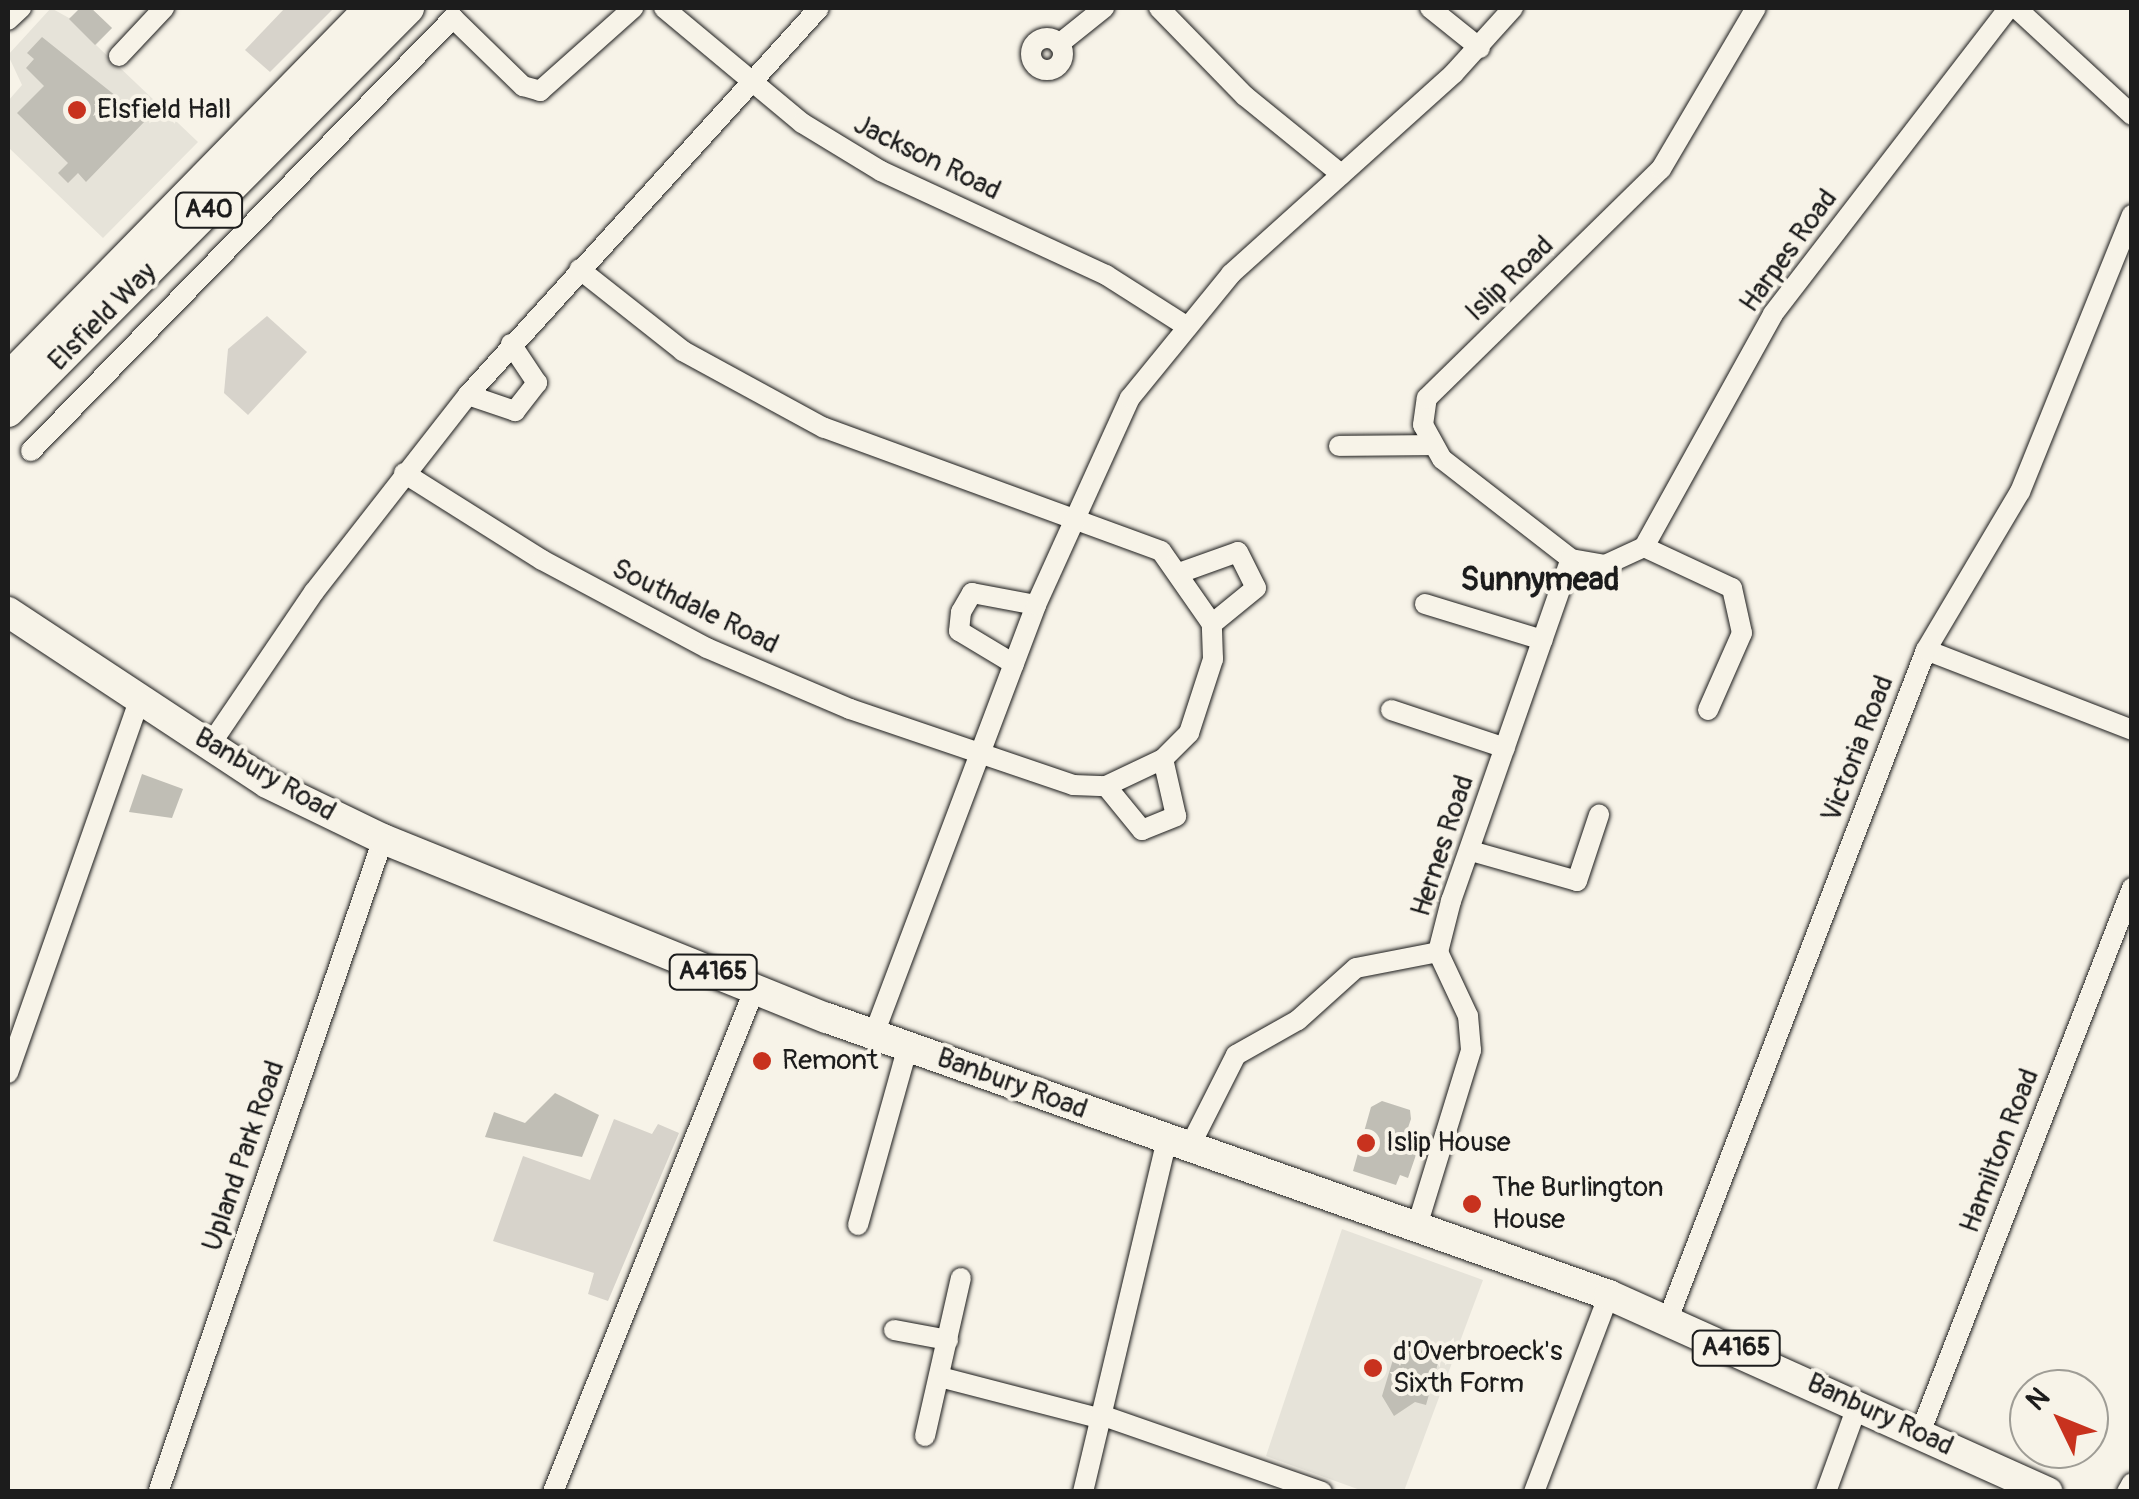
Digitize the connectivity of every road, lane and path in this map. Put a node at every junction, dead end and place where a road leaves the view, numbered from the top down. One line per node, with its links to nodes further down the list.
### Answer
1 (21, 8): 14 (street)
2 (164, 8): 17 (street)
3 (371, 8): 26 (highway, Elsfield Way / A40)
4 (408, 8): 28 (highway, Elsfield Way / A40)
5 (633, 8): 31 (street)
6 (664, 8): 18 (street, Jackson Road)
7 (820, 8): 18 (street)
8 (1104, 8): 15 (street)
9 (1160, 8): 20 (street)
10 (1430, 8): 16 (street)
11 (1513, 8): 16 (street)
12 (1756, 8): 29 (street, Islip Road)
13 (2013, 8): 19 (street); 34 (street, Harpes Road)
14 (8, 20)
15 (1060, 44)
16 (1480, 48): 20 (street)
17 (118, 56)
18 (748, 84): 23 (street); 24 (street, Jackson Road)
19 (2132, 116)
20 (1341, 174): 24 (street)
21 (2132, 214): 22 (street, Victoria Road)
22 (2127, 239): 42 (street, Victoria Road)
23 (579, 269): 25 (street); 33 (street)
24 (1186, 326): 33 (street)
25 (511, 344): 27 (street); 27 (street)
26 (8, 379)
27 (468, 395): 32 (street)
28 (8, 411)
29 (1430, 445): 30 (street); 35 (street)
30 (1339, 446)
31 (30, 451)
32 (404, 473): 48 (street); 50 (street, Southdale Road)
33 (1074, 518): 36 (street); 38 (street)
34 (1644, 547): 35 (street); 46 (street)
35 (1571, 558): 41 (street, Hernes Road)
36 (1182, 572): 40 (street); 40 (street)
37 (1425, 604): 41 (street)
38 (1036, 605): 43 (street); 43 (street)
39 (8, 612): 44 (main road, Banbury Road / A4165)
40 (1212, 624): 51 (street)
41 (1543, 640): 49 (street, Hernes Road)
42 (1926, 650): 47 (street); 67 (street, Victoria Road)
43 (1014, 664): 50 (street)
44 (140, 699): 48 (main road, Banbury Road / A4165); 61 (street)
45 (1391, 710): 49 (street)
46 (1708, 710)
47 (2132, 730)
48 (210, 745): 54 (main road, Banbury Road / A4165)
49 (1505, 748): 55 (street, Hernes Road)
50 (980, 752): 52 (street, Southdale Road); 59 (street)
51 (1163, 758): 52 (street); 52 (street)
52 (1106, 786)
53 (1599, 815): 55 (street)
54 (382, 839): 58 (main road, Banbury Road / A4165); 77 (street, Upland Park Road)
55 (1470, 851): 57 (street, Hernes Road)
56 (2132, 888): 73 (street, Hamilton Road)
57 (1438, 952): 62 (street); 64 (street, Hernes Road)
58 (754, 988): 59 (main road, Banbury Road / A4165); 78 (street)
59 (874, 1034): 60 (main road, Banbury Road / A4165)
60 (908, 1046): 62 (main road, Banbury Road / A4165); 63 (street)
61 (8, 1073)
62 (1178, 1143): 64 (main road, Banbury Road / A4165); 72 (street)
63 (858, 1226)
64 (1417, 1226): 66 (main road, Banbury Road / A4165)
65 (961, 1278): 69 (street)
66 (1609, 1295): 67 (main road, Banbury Road / A4165); 81 (street)
67 (1668, 1319): 71 (main road, Banbury Road / A4165)
68 (894, 1330): 69 (street)
69 (948, 1340): 70 (street)
70 (940, 1377): 72 (street); 74 (street)
71 (1858, 1404): 73 (main road, Banbury Road / A4165); 82 (street)
72 (1100, 1417): 79 (street); 80 (street)
73 (1920, 1433): 76 (main road, Banbury Road / A4165)
74 (925, 1436)
75 (2132, 1483): 83 (street)
76 (2033, 1488)
77 (158, 1490)
78 (554, 1492)
79 (1083, 1492)
80 (1322, 1492)
81 (1534, 1492)
82 (1826, 1492)
83 (2127, 1492)

